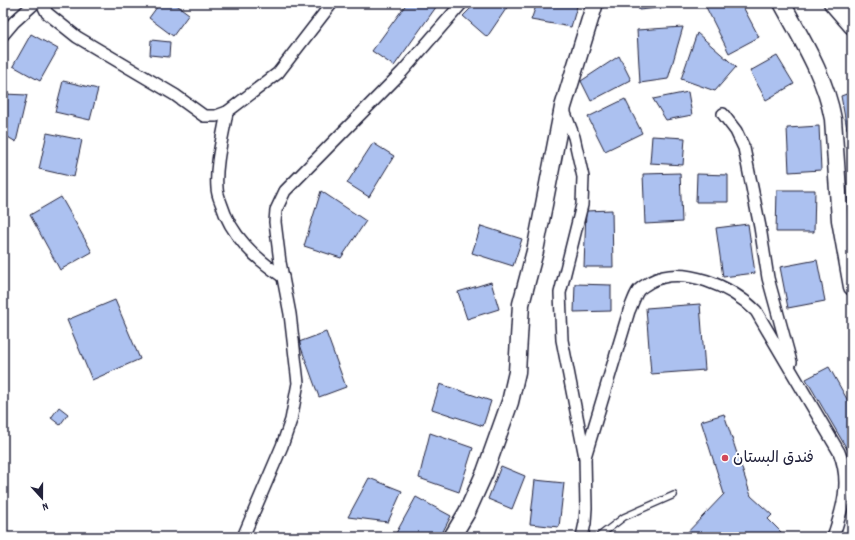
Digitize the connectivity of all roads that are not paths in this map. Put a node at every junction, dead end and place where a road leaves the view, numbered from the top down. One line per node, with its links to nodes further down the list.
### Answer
1 (35, 3): 9 (street)
2 (42, 3): 11 (street)
3 (332, 3): 11 (street)
4 (462, 3): 13 (street)
5 (595, 3): 10 (street)
6 (782, 3): 14 (street)
7 (832, 3): 8 (street)
8 (852, 26)
9 (3, 35)
10 (563, 107): 16 (street); 19 (street)
11 (227, 112): 13 (street)
12 (723, 114): 15 (street)
13 (283, 276): 18 (street)
14 (852, 287)
15 (798, 383): 16 (street); 22 (street)
16 (585, 457): 20 (street)
17 (674, 495): 21 (lane)
18 (243, 537)
19 (452, 537)
20 (582, 537)
21 (598, 537)
22 (833, 537)

